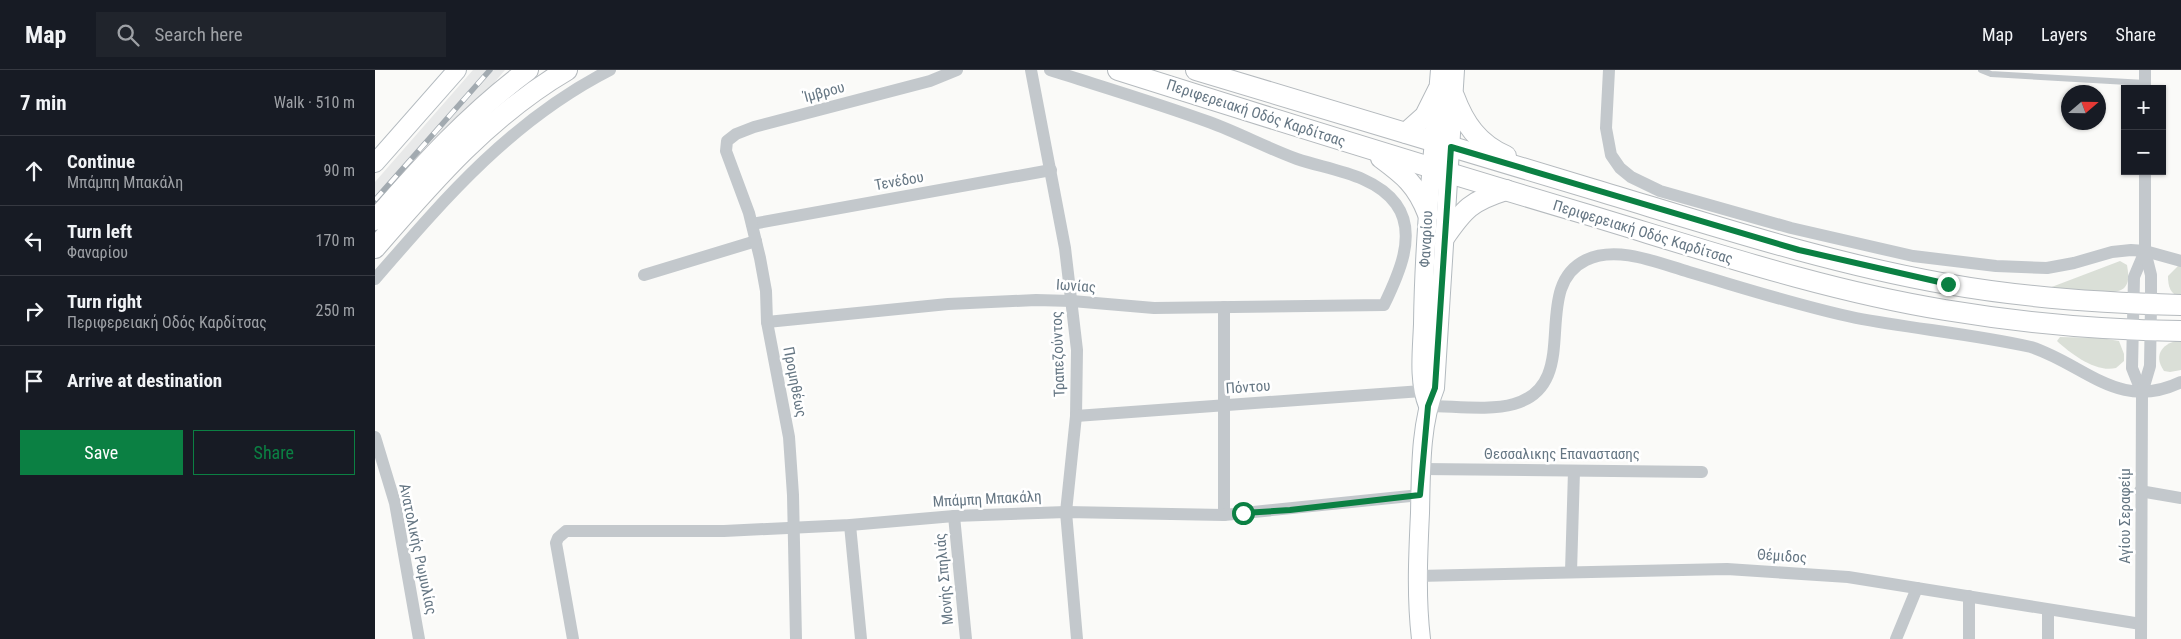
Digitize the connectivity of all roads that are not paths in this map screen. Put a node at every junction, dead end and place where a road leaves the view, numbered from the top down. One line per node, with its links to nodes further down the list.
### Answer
1 (457, 70): 20 (main road)
2 (528, 70): 27 (main road)
3 (567, 70): 31 (main road)
4 (610, 70): 35 (street)
5 (957, 70): 17 (street, Ίμβρου)
6 (1031, 70): 21 (street, Τραπεζούντος)
7 (1050, 70): 39 (street, Ιωνίας)
8 (1118, 70): 19 (main road, Περιφερειακή Οδός Καρδίτσας)
9 (1196, 70): 16 (main road, Περιφερειακή Οδός Καρδίτσας)
10 (1440, 70): 15 (main road, Φαναρίου)
11 (1455, 70): 15 (main road, Φαναρίου)
12 (1609, 70): 32 (street)
13 (1981, 70): 14 (lane)
14 (2145, 80)
15 (1446, 93): 16 (main road); 18 (main road, Φαναρίου); 23 (main road)
16 (1406, 133): 18 (main road, Περιφερειακή Οδός Καρδίτσας)
17 (729, 139): 28 (street, Προμηθέως)
18 (1442, 144): 22 (main road, Φαναρίου); 23 (main road, Περιφερειακή Οδός Καρδίτσας)
19 (1369, 149): 22 (main road, Περιφερειακή Οδός Καρδίτσας); 26 (main road)
20 (375, 163)
21 (1051, 170): 28 (street, Τενέδου); 36 (street, Τραπεζούντος)
22 (1439, 170): 25 (main road, Περιφερειακή Οδός Καρδίτσας); 26 (main road, Φαναρίου); 29 (main road, Φαναρίου)
23 (1529, 170): 37 (main road, Περιφερειακή Οδός Καρδίτσας)
24 (2145, 175): 32 (street, Αγίου Σεραφείμ)
25 (1506, 190): 29 (main road); 41 (main road, Περιφερειακή Οδός Καρδίτσας)
26 (1428, 214): 45 (main road, Φαναρίου)
27 (375, 220)
28 (752, 224): 30 (street, Προμηθέως)
29 (1444, 238): 45 (main road, Φαναρίου)
30 (756, 242): 34 (street); 40 (street, Προμηθέως)
31 (375, 248)
32 (2145, 251): 33 (street); 37 (street, Αγίου Σεραφείμ); 37 (street, Αγίου Σεραφείμ)
33 (2181, 261)
34 (644, 275)
35 (375, 279)
36 (1072, 301): 39 (street, Ιωνίας); 40 (street, Ιωνίας); 47 (street, Τραπεζούντος)
37 (2142, 304): 38 (main road, Περιφερειακή Οδός Καρδίτσας); 41 (street, Αγίου Σεραφείμ); 41 (street, Αγίου Σεραφείμ)
38 (2181, 304)
39 (1225, 306): 46 (street)
40 (767, 322): 59 (street, Προμηθέως)
41 (2142, 330): 42 (main road, Περιφερειακή Οδός Καρδίτσας); 44 (street, Αγίου Σεραφείμ); 44 (street, Αγίου Σεραφείμ)
42 (2181, 331)
43 (2181, 382): 44 (street)
44 (2142, 393): 45 (street, Πόντου); 52 (street, Αγίου Σεραφείμ)
45 (1425, 399): 46 (street, Πόντου); 49 (main road, Φαναρίου)
46 (1225, 405): 47 (street, Πόντου); 56 (street)
47 (1076, 416): 55 (street, Τραπεζούντος)
48 (375, 437): 66 (street, Ανατολικής Ρωμυλίας)
49 (1422, 469): 50 (street, Θεσσαλικης Επαναστασης); 53 (main road, Φαναρίου)
50 (1574, 471): 51 (street, Θεσσαλικης Επαναστασης); 60 (street)
51 (1703, 472)
52 (2140, 491): 54 (street); 65 (street, Αγίου Σεραφείμ)
53 (1420, 495): 56 (street, Μπάμπη Μπακάλη); 61 (main road, Φαναρίου)
54 (2181, 498)
55 (1067, 512): 56 (street, Μπάμπη Μπακάλη); 57 (street, Μπάμπη Μπακάλη); 71 (street, Τραπεζούντος)
56 (1224, 515)
57 (954, 516): 58 (street, Μπάμπη Μπακάλη); 70 (street, Μονής Σπηλιάς)
58 (850, 525): 59 (street, Μπάμπη Μπακάλη); 69 (street)
59 (794, 528): 67 (street, Μπάμπη Μπακάλη); 68 (street, Προμηθέως)
60 (1571, 572): 61 (street, Θέμιδος); 62 (street, Θέμιδος)
61 (1418, 576): 72 (main road, Φαναρίου)
62 (1917, 588): 63 (street, Θέμιδος); 73 (street)
63 (1969, 596): 64 (street, Θέμιδος); 74 (street)
64 (2048, 610): 65 (street, Θέμιδος); 75 (street)
65 (2141, 624): 76 (street, Αγίου Σεραφείμ)
66 (419, 639)
67 (573, 639)
68 (795, 639)
69 (861, 639)
70 (966, 639)
71 (1077, 639)
72 (1421, 639)
73 (1896, 639)
74 (1969, 639)
75 (2048, 639)
76 (2141, 639)

